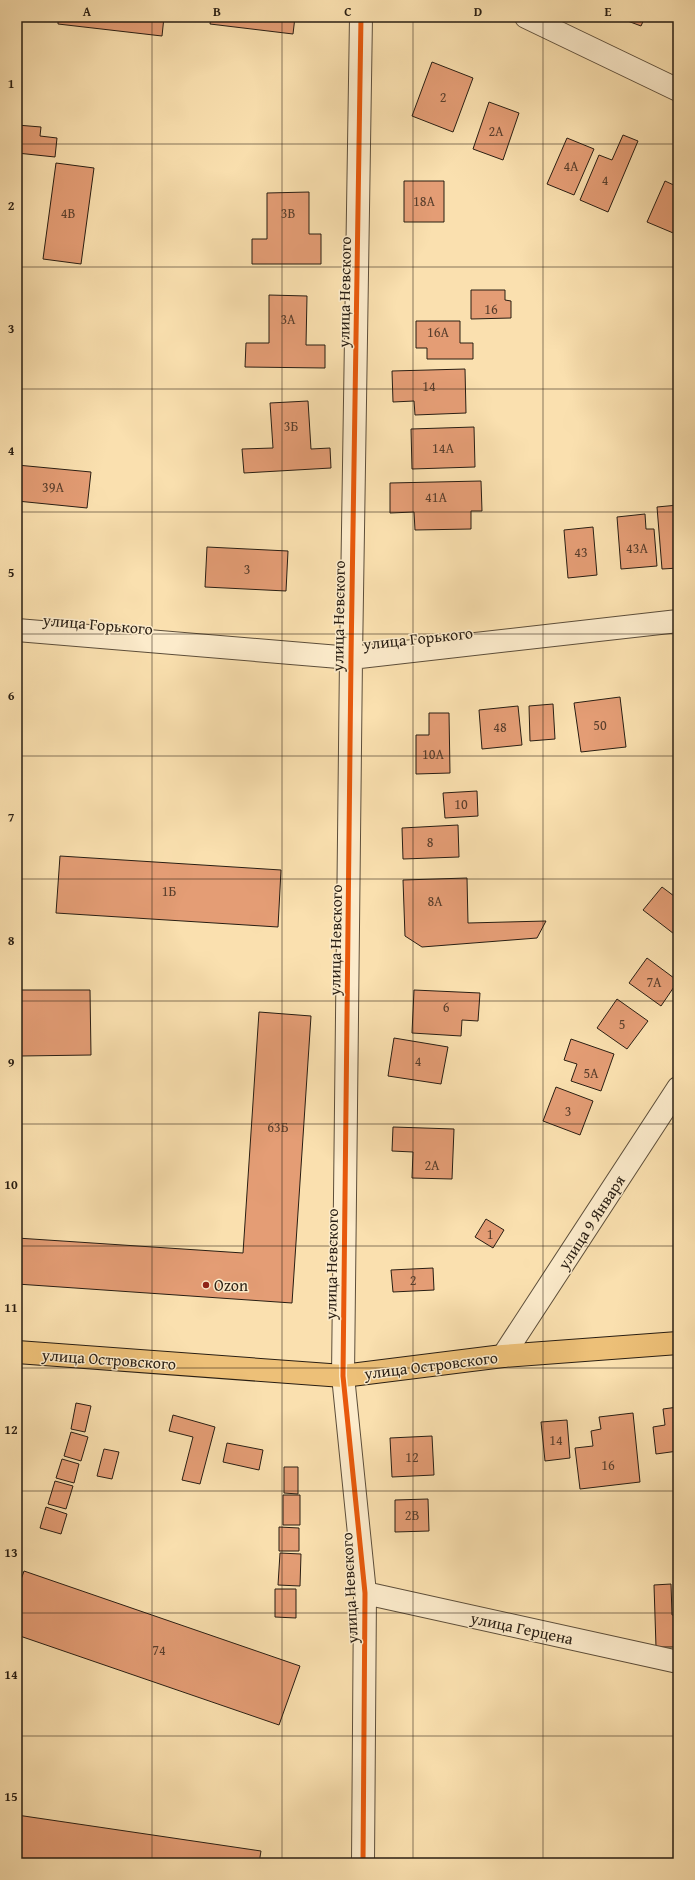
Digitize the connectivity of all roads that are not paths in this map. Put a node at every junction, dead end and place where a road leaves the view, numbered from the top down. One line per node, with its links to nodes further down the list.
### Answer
1 (361, 17): 6 (street, улица Невского)
2 (526, 17): 3 (street)
3 (678, 90)
4 (678, 621): 6 (street, улица Горького)
5 (17, 630): 6 (street, улица Горького)
6 (351, 658): 11 (street, улица Невского)
7 (678, 1088): 10 (street, улица 9 Января)
8 (678, 1343): 10 (main road, улица Островского)
9 (17, 1352): 11 (main road, улица Островского)
10 (503, 1356): 11 (main road, улица Островского)
11 (343, 1376): 12 (street, улица Невского)
12 (365, 1593): 13 (street, улица Герцена); 14 (street, улица Невского)
13 (678, 1662)
14 (363, 1863)

